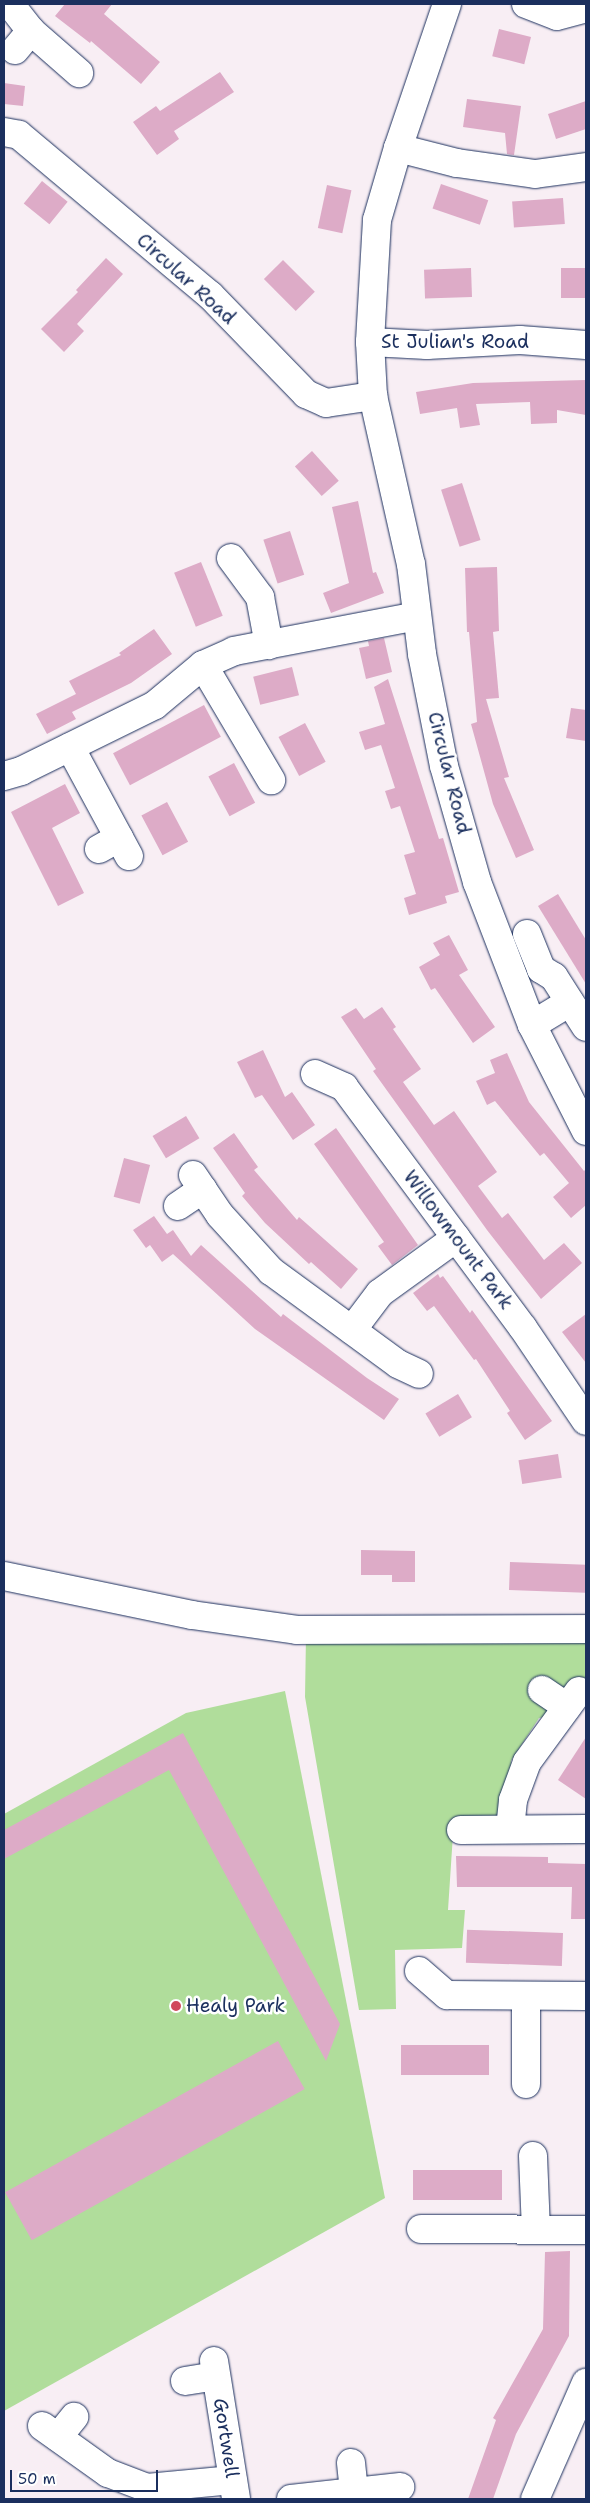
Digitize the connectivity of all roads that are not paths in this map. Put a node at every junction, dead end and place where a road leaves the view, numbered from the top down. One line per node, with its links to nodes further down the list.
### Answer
1 (10, 4): 5 (street)
2 (447, 4): 7 (street, St Julian's Road)
3 (526, 4): 4 (street)
4 (586, 8)
5 (78, 73)
6 (4, 132): 11 (street, Circular Road)
7 (398, 148): 8 (street); 9 (street, St Julian's Road)
8 (586, 167)
9 (370, 342): 10 (street, St Julian's Road); 11 (street, Circular Road)
10 (586, 345)
11 (372, 396): 13 (street, Circular Road)
12 (231, 558): 14 (street)
13 (417, 616): 14 (street); 22 (street, Circular Road)
14 (270, 644): 15 (street)
15 (203, 665): 16 (street); 18 (street)
16 (70, 747): 17 (street); 19 (street)
17 (4, 776)
18 (272, 780)
19 (116, 848)
20 (526, 934): 21 (street)
21 (570, 1002): 22 (street); 23 (street)
22 (532, 1025): 25 (street, Circular Road)
23 (586, 1027)
24 (315, 1074): 27 (street, Willowmount Park)
25 (586, 1131)
26 (178, 1206): 28 (street)
27 (456, 1238): 28 (street); 30 (street, Willowmount Park)
28 (352, 1330): 29 (street)
29 (419, 1374)
30 (586, 1421)
31 (4, 1576): 32 (street)
32 (586, 1629)
33 (542, 1690): 34 (street)
34 (510, 1829): 35 (street); 36 (street)
35 (586, 1829)
36 (461, 1830)
37 (419, 1971): 38 (street)
38 (526, 1996): 39 (street); 40 (street)
39 (586, 1996)
40 (526, 2084)
41 (533, 2156): 43 (street)
42 (421, 2229): 43 (street)
43 (536, 2230): 44 (street)
44 (586, 2230)
45 (185, 2381): 51 (street, Gortwell)
46 (586, 2383): 48 (street)
47 (58, 2427): 51 (street)
48 (573, 2437): 54 (street)
49 (350, 2463): 52 (street)
50 (400, 2487): 52 (street)
51 (235, 2490)
52 (354, 2492): 53 (street)
53 (291, 2499)
54 (535, 2499)

